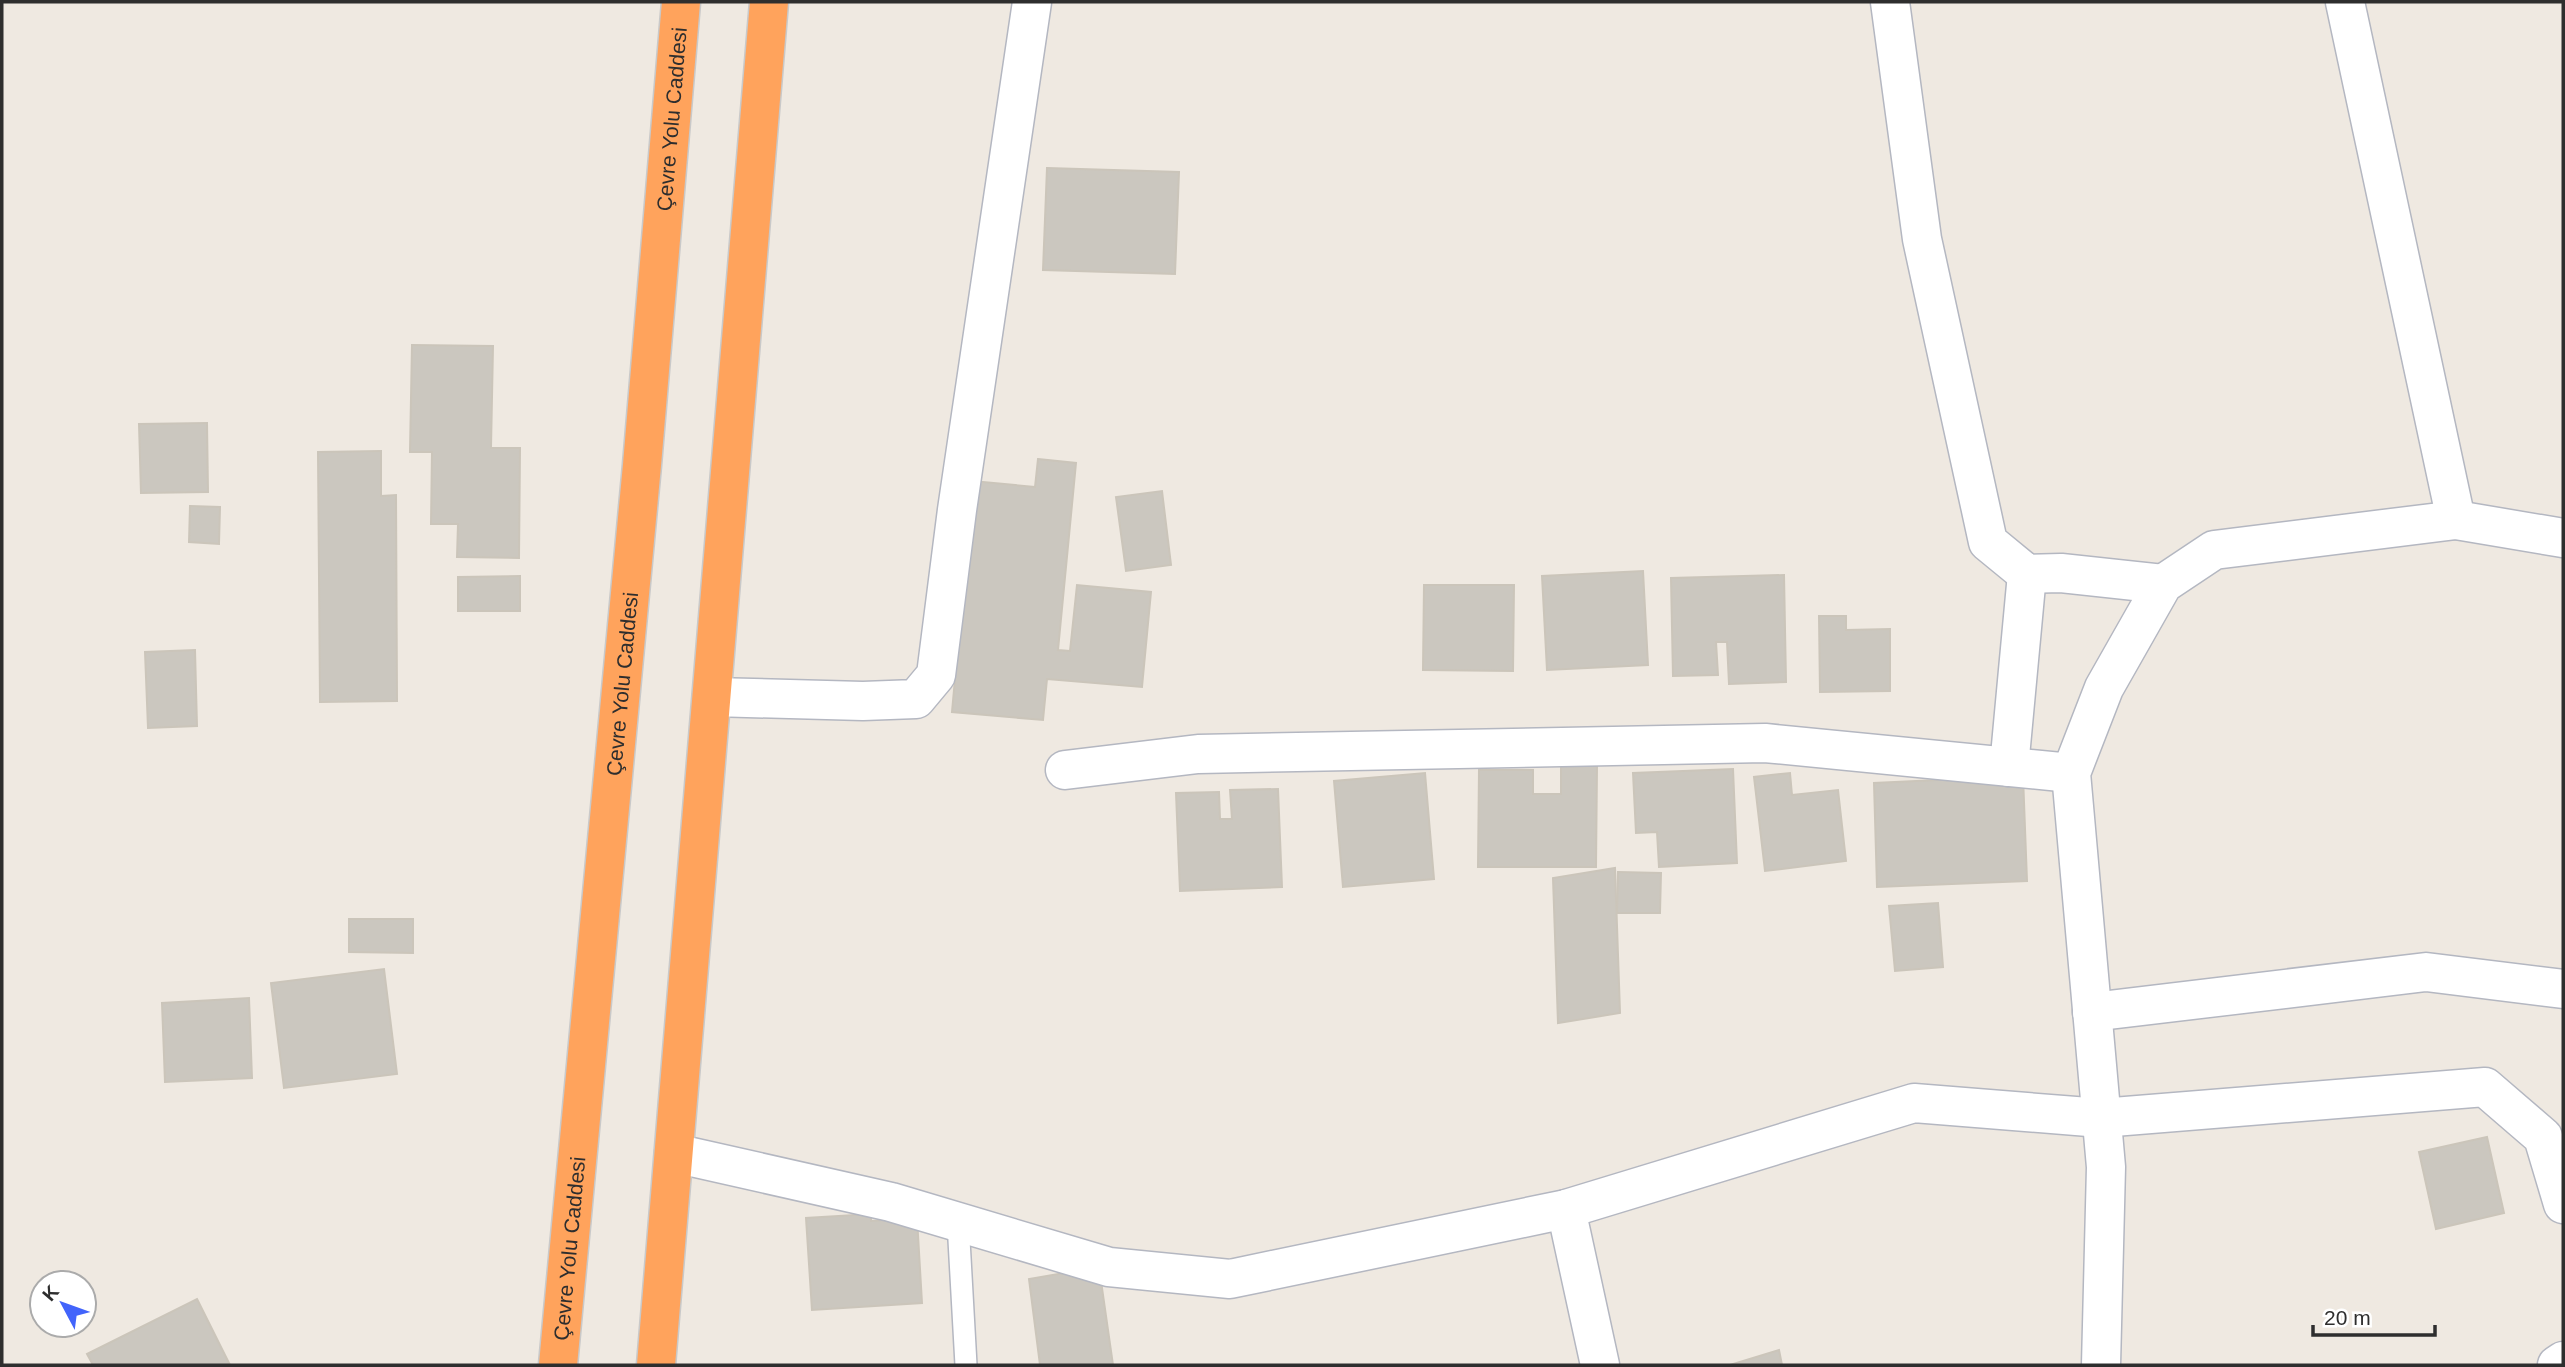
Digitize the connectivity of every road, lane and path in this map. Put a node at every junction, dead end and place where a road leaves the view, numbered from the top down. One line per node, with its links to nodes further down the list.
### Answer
1 (681, 2): 22 (highway, Çevre Yolu Caddesi)
2 (769, 2): 10 (highway)
3 (1032, 2): 10 (street)
4 (1890, 2): 8 (street)
5 (2345, 2): 6 (street)
6 (2456, 520): 7 (street); 9 (street)
7 (2563, 538)
8 (2027, 574): 9 (street); 11 (street)
9 (2163, 584): 13 (street)
10 (712, 697): 17 (highway)
11 (2009, 767): 12 (street); 13 (street)
12 (1065, 770)
13 (2071, 773): 15 (street)
14 (2563, 989): 15 (street)
15 (2092, 1012): 16 (street)
16 (2101, 1118): 18 (street); 19 (street); 26 (street)
17 (674, 1153): 20 (street); 23 (highway)
18 (2563, 1204)
19 (1566, 1209): 20 (street); 25 (street)
20 (958, 1222): 24 (lane)
21 (2563, 1361): 27 (street)
22 (558, 1365)
23 (656, 1365)
24 (966, 1365)
25 (1600, 1365)
26 (2101, 1365)
27 (2557, 1365)

